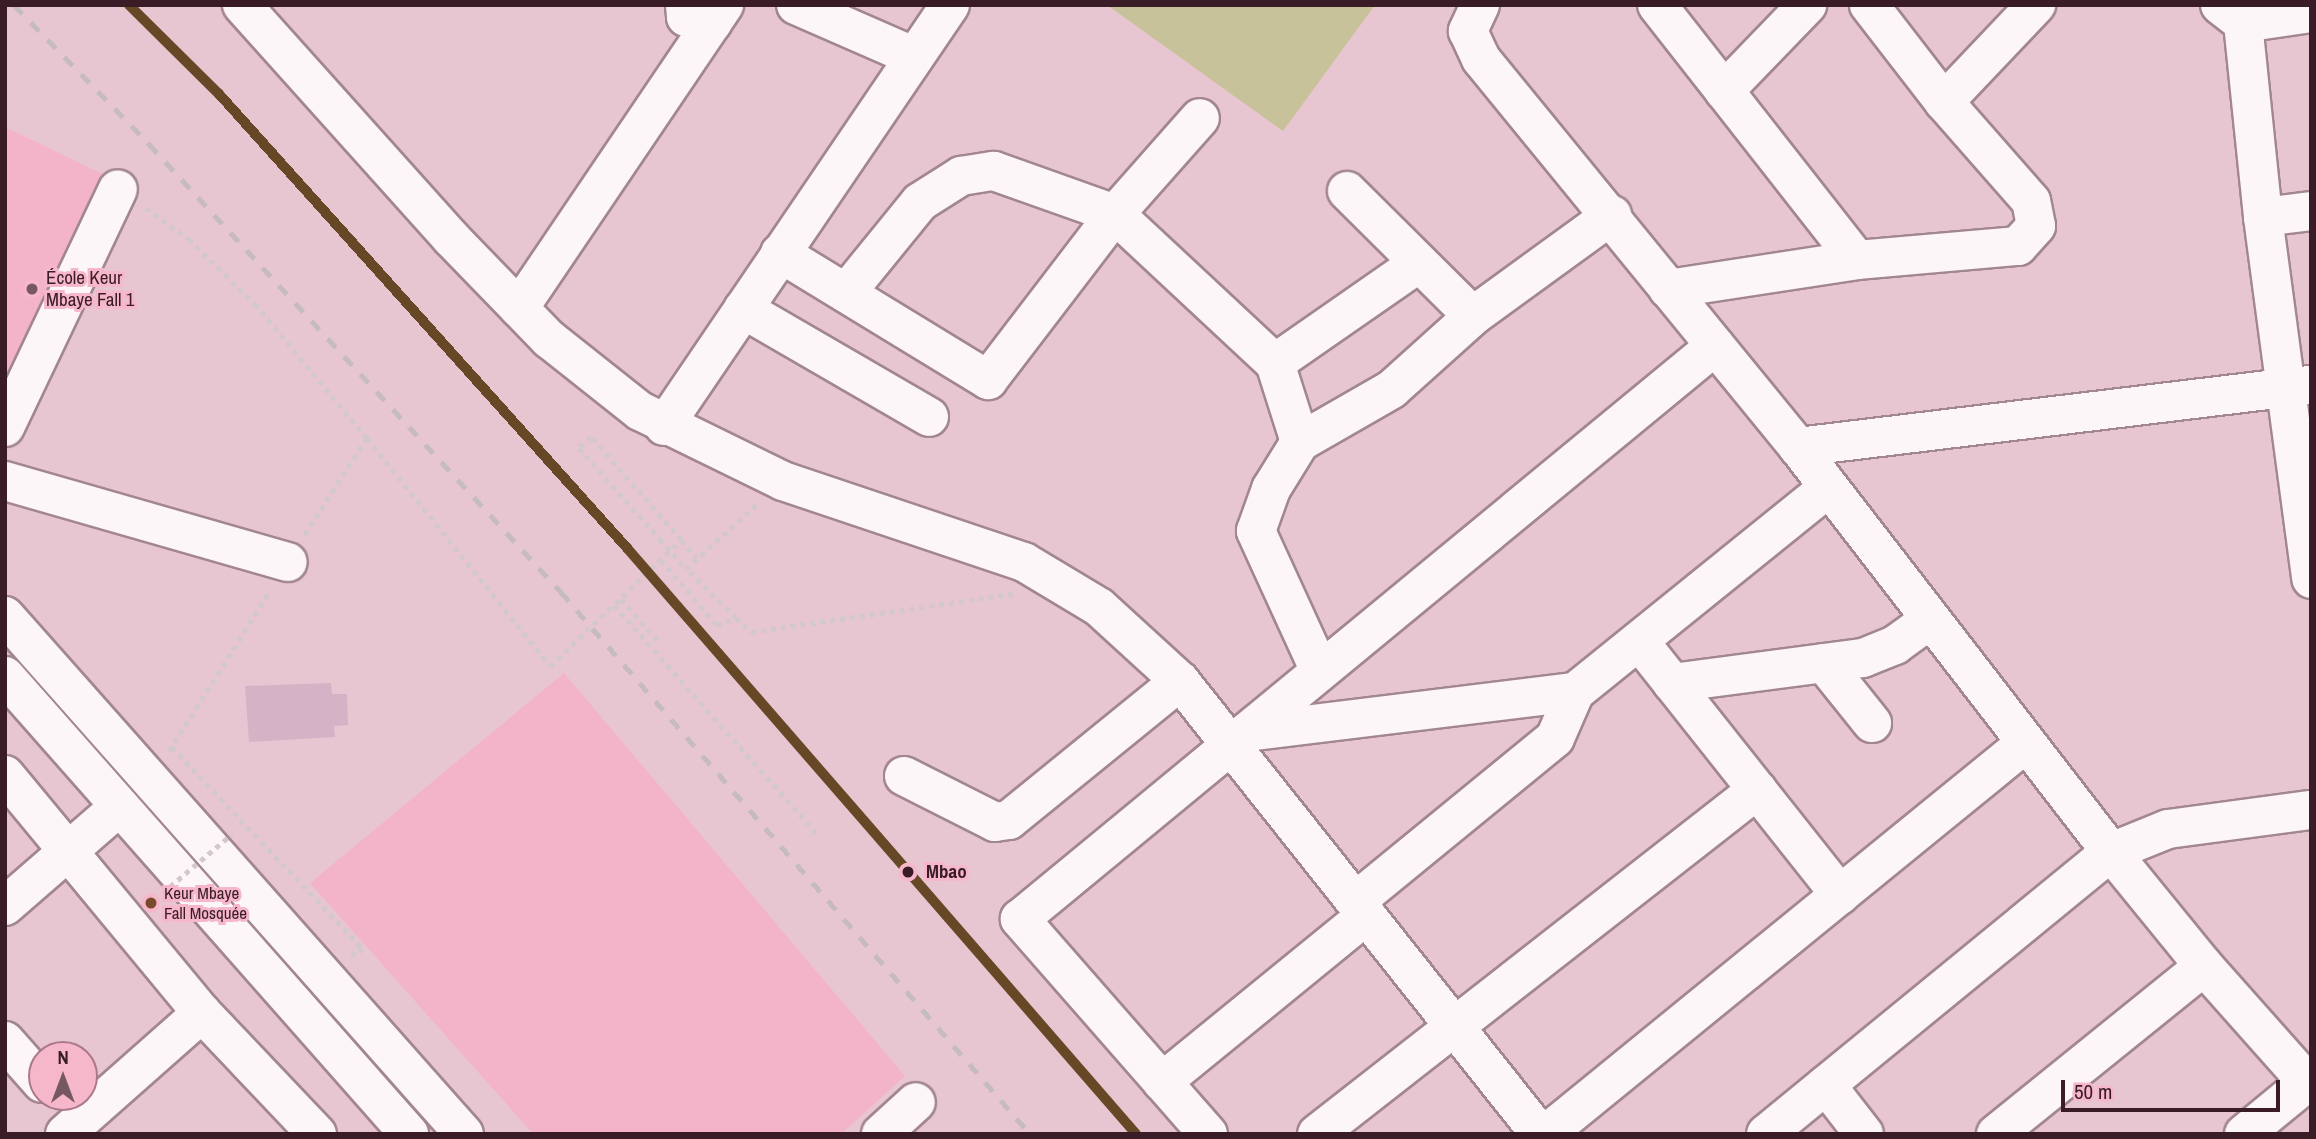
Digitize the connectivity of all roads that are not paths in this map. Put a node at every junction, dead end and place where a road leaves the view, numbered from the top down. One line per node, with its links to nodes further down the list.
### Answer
1 (242, 5): 27 (main road)
2 (796, 5): 12 (main road)
3 (950, 5): 12 (main road)
4 (1480, 5): 20 (main road)
5 (1657, 5): 13 (main road)
6 (1807, 5): 13 (main road)
7 (1869, 5): 14 (main road)
8 (2036, 5): 14 (main road)
9 (707, 11): 27 (main road)
10 (2311, 13): 11 (main road)
11 (2231, 14): 21 (main road)
12 (913, 56): 22 (main road)
13 (1724, 91): 23 (main road)
14 (1944, 102): 23 (main road)
15 (1200, 118): 19 (main road)
16 (118, 189): 35 (main road)
17 (1347, 191): 24 (main road)
18 (2311, 211): 21 (main road)
19 (1115, 214): 26 (main road); 26 (main road); 31 (main road)
20 (1612, 215): 25 (main road); 29 (main road)
21 (2263, 217): 32 (main road)
22 (780, 253): 26 (main road); 28 (main road)
23 (1857, 260): 25 (main road)
24 (1419, 262): 29 (main road); 31 (main road)
25 (1668, 289): 30 (main road)
26 (846, 293)
27 (519, 308): 34 (main road)
28 (743, 309): 33 (main road); 34 (main road)
29 (1473, 316): 36 (main road)
30 (1715, 346): 37 (main road); 46 (main road)
31 (1275, 363): 36 (main road)
32 (2298, 386): 37 (main road); 41 (main road)
33 (929, 417)
34 (664, 426): 48 (main road)
35 (5, 428)
36 (1300, 442): 46 (main road)
37 (1798, 447): 39 (main road)
38 (5, 481): 40 (main road)
39 (1829, 487): 43 (main road); 44 (main road)
40 (288, 562)
41 (2311, 579)
42 (5, 616): 76 (main road)
43 (1931, 618): 45 (main road); 53 (main road)
44 (1639, 641): 49 (main road); 50 (main road)
45 (1824, 663): 49 (main road); 51 (main road)
46 (1320, 671): 52 (main road)
47 (5, 676): 57 (main road)
48 (1180, 681): 52 (main road); 55 (main road)
49 (1672, 683): 56 (main road)
50 (1576, 692): 52 (main road); 63 (main road)
51 (1872, 723)
52 (1240, 738): 63 (main road); 70 (main road)
53 (2026, 743): 59 (main road); 61 (main road)
54 (5, 775): 60 (main road)
55 (904, 776)
56 (1757, 790): 61 (main road); 66 (main road)
57 (120, 806): 60 (main road); 75 (main road)
58 (2311, 810): 59 (main road)
59 (2111, 852): 64 (main road); 71 (main road)
60 (67, 853): 62 (main road); 65 (main road)
61 (1840, 895): 81 (main road)
62 (5, 906)
63 (1362, 908): 66 (main road); 70 (main road)
64 (2204, 966): 69 (main road); 84 (main road)
65 (202, 1013): 73 (main road); 74 (main road)
66 (1456, 1027): 79 (main road); 80 (main road)
67 (5, 1041): 68 (main road)
68 (28, 1067)
69 (2309, 1081): 85 (main road)
70 (1162, 1082): 78 (main road)
71 (1826, 1085): 82 (main road); 83 (main road)
72 (916, 1102): 77 (main road)
73 (71, 1122)
74 (317, 1134)
75 (409, 1134)
76 (464, 1134)
77 (881, 1134)
78 (1208, 1134)
79 (1317, 1134)
80 (1541, 1134)
81 (1546, 1134)
82 (1766, 1134)
83 (1864, 1134)
84 (1996, 1134)
85 (2244, 1134)

